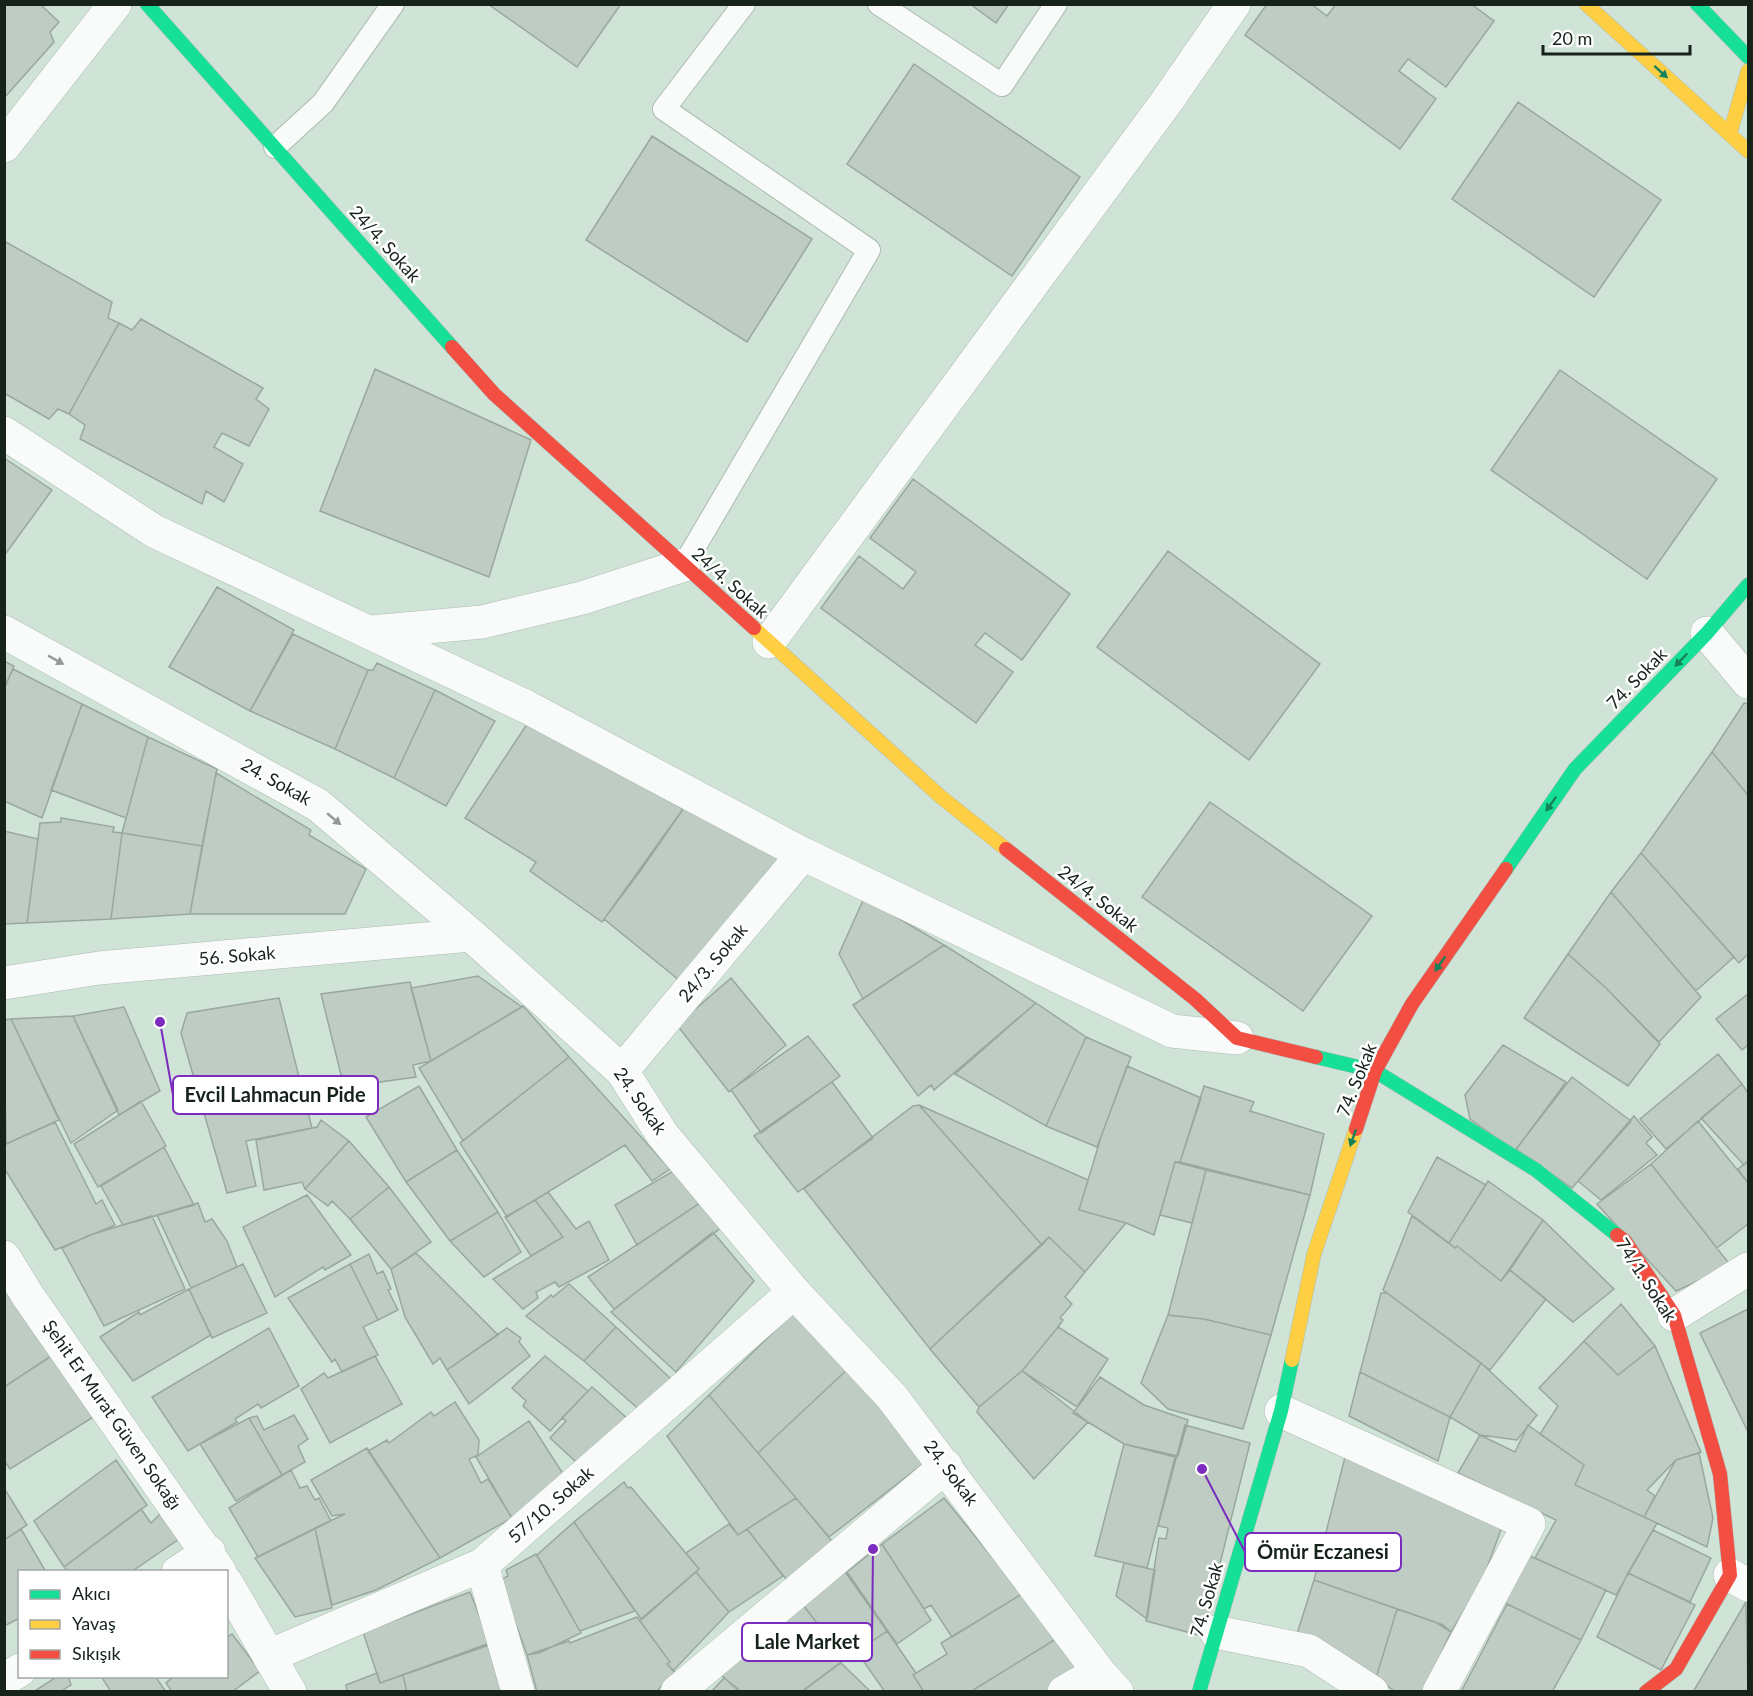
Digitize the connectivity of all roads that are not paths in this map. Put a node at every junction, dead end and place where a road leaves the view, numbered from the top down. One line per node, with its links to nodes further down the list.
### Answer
1 (115, 4): 14 (street)
2 (147, 4): 15 (street, 24/4. Sokak)
3 (393, 4): 15 (lane)
4 (744, 4): 18 (lane)
5 (879, 4): 6 (lane)
6 (1056, 4)
7 (1234, 4): 23 (street)
8 (1586, 4): 13 (street, one-way to 13)
9 (1697, 4): 10 (street)
10 (1749, 57)
11 (1749, 71): 13 (street)
12 (1749, 119): 13 (street)
13 (1730, 133): 16 (street)
14 (4, 146)
15 (274, 147): 18 (street, 24/4. Sokak)
16 (1749, 152)
17 (4, 433): 21 (street)
18 (684, 565): 21 (street); 23 (street, 24/4. Sokak)
19 (1749, 585): 22 (street, 74. Sokak)
20 (4, 632): 26 (street, 24. Sokak, one-way to 26)
21 (370, 632): 25 (street)
22 (1707, 633): 24 (street); 30 (street, 74. Sokak, one-way to 30)
23 (769, 642): 28 (street, 24/4. Sokak)
24 (1749, 682)
25 (803, 854): 28 (street); 29 (street, 24/3. Sokak)
26 (471, 935): 27 (street, 56. Sokak); 29 (street, 24. Sokak)
27 (4, 983)
28 (1237, 1038): 30 (street, 24/4. Sokak)
29 (622, 1071): 33 (street, 24. Sokak)
30 (1376, 1071): 34 (street, 74/1. Sokak); 35 (street, 74. Sokak, one-way to 35)
31 (4, 1257): 37 (street, Şehit Er Murat Güven Sokağı)
32 (1749, 1269): 34 (street)
33 (794, 1292): 36 (street, 24. Sokak); 38 (street, 57/10. Sokak)
34 (1674, 1315): 40 (street, 74/1. Sokak)
35 (1281, 1411): 42 (street, 74. Sokak); 53 (street)
36 (946, 1466): 46 (street, 24. Sokak); 49 (street)
37 (215, 1562): 39 (street)
38 (482, 1565): 43 (street, 57/10. Sokak); 48 (street)
39 (185, 1570)
40 (1742, 1579): 54 (street, 74/1. Sokak)
41 (228, 1585): 43 (street)
42 (1216, 1632): 51 (street, 74. Sokak); 52 (street)
43 (269, 1656): 47 (street)
44 (18, 1671): 45 (street)
45 (4, 1680)
46 (1108, 1682): 50 (street)
47 (290, 1692)
48 (519, 1692)
49 (677, 1692)
50 (1064, 1692)
51 (1199, 1692)
52 (1372, 1692)
53 (1439, 1692)
54 (1646, 1692)

